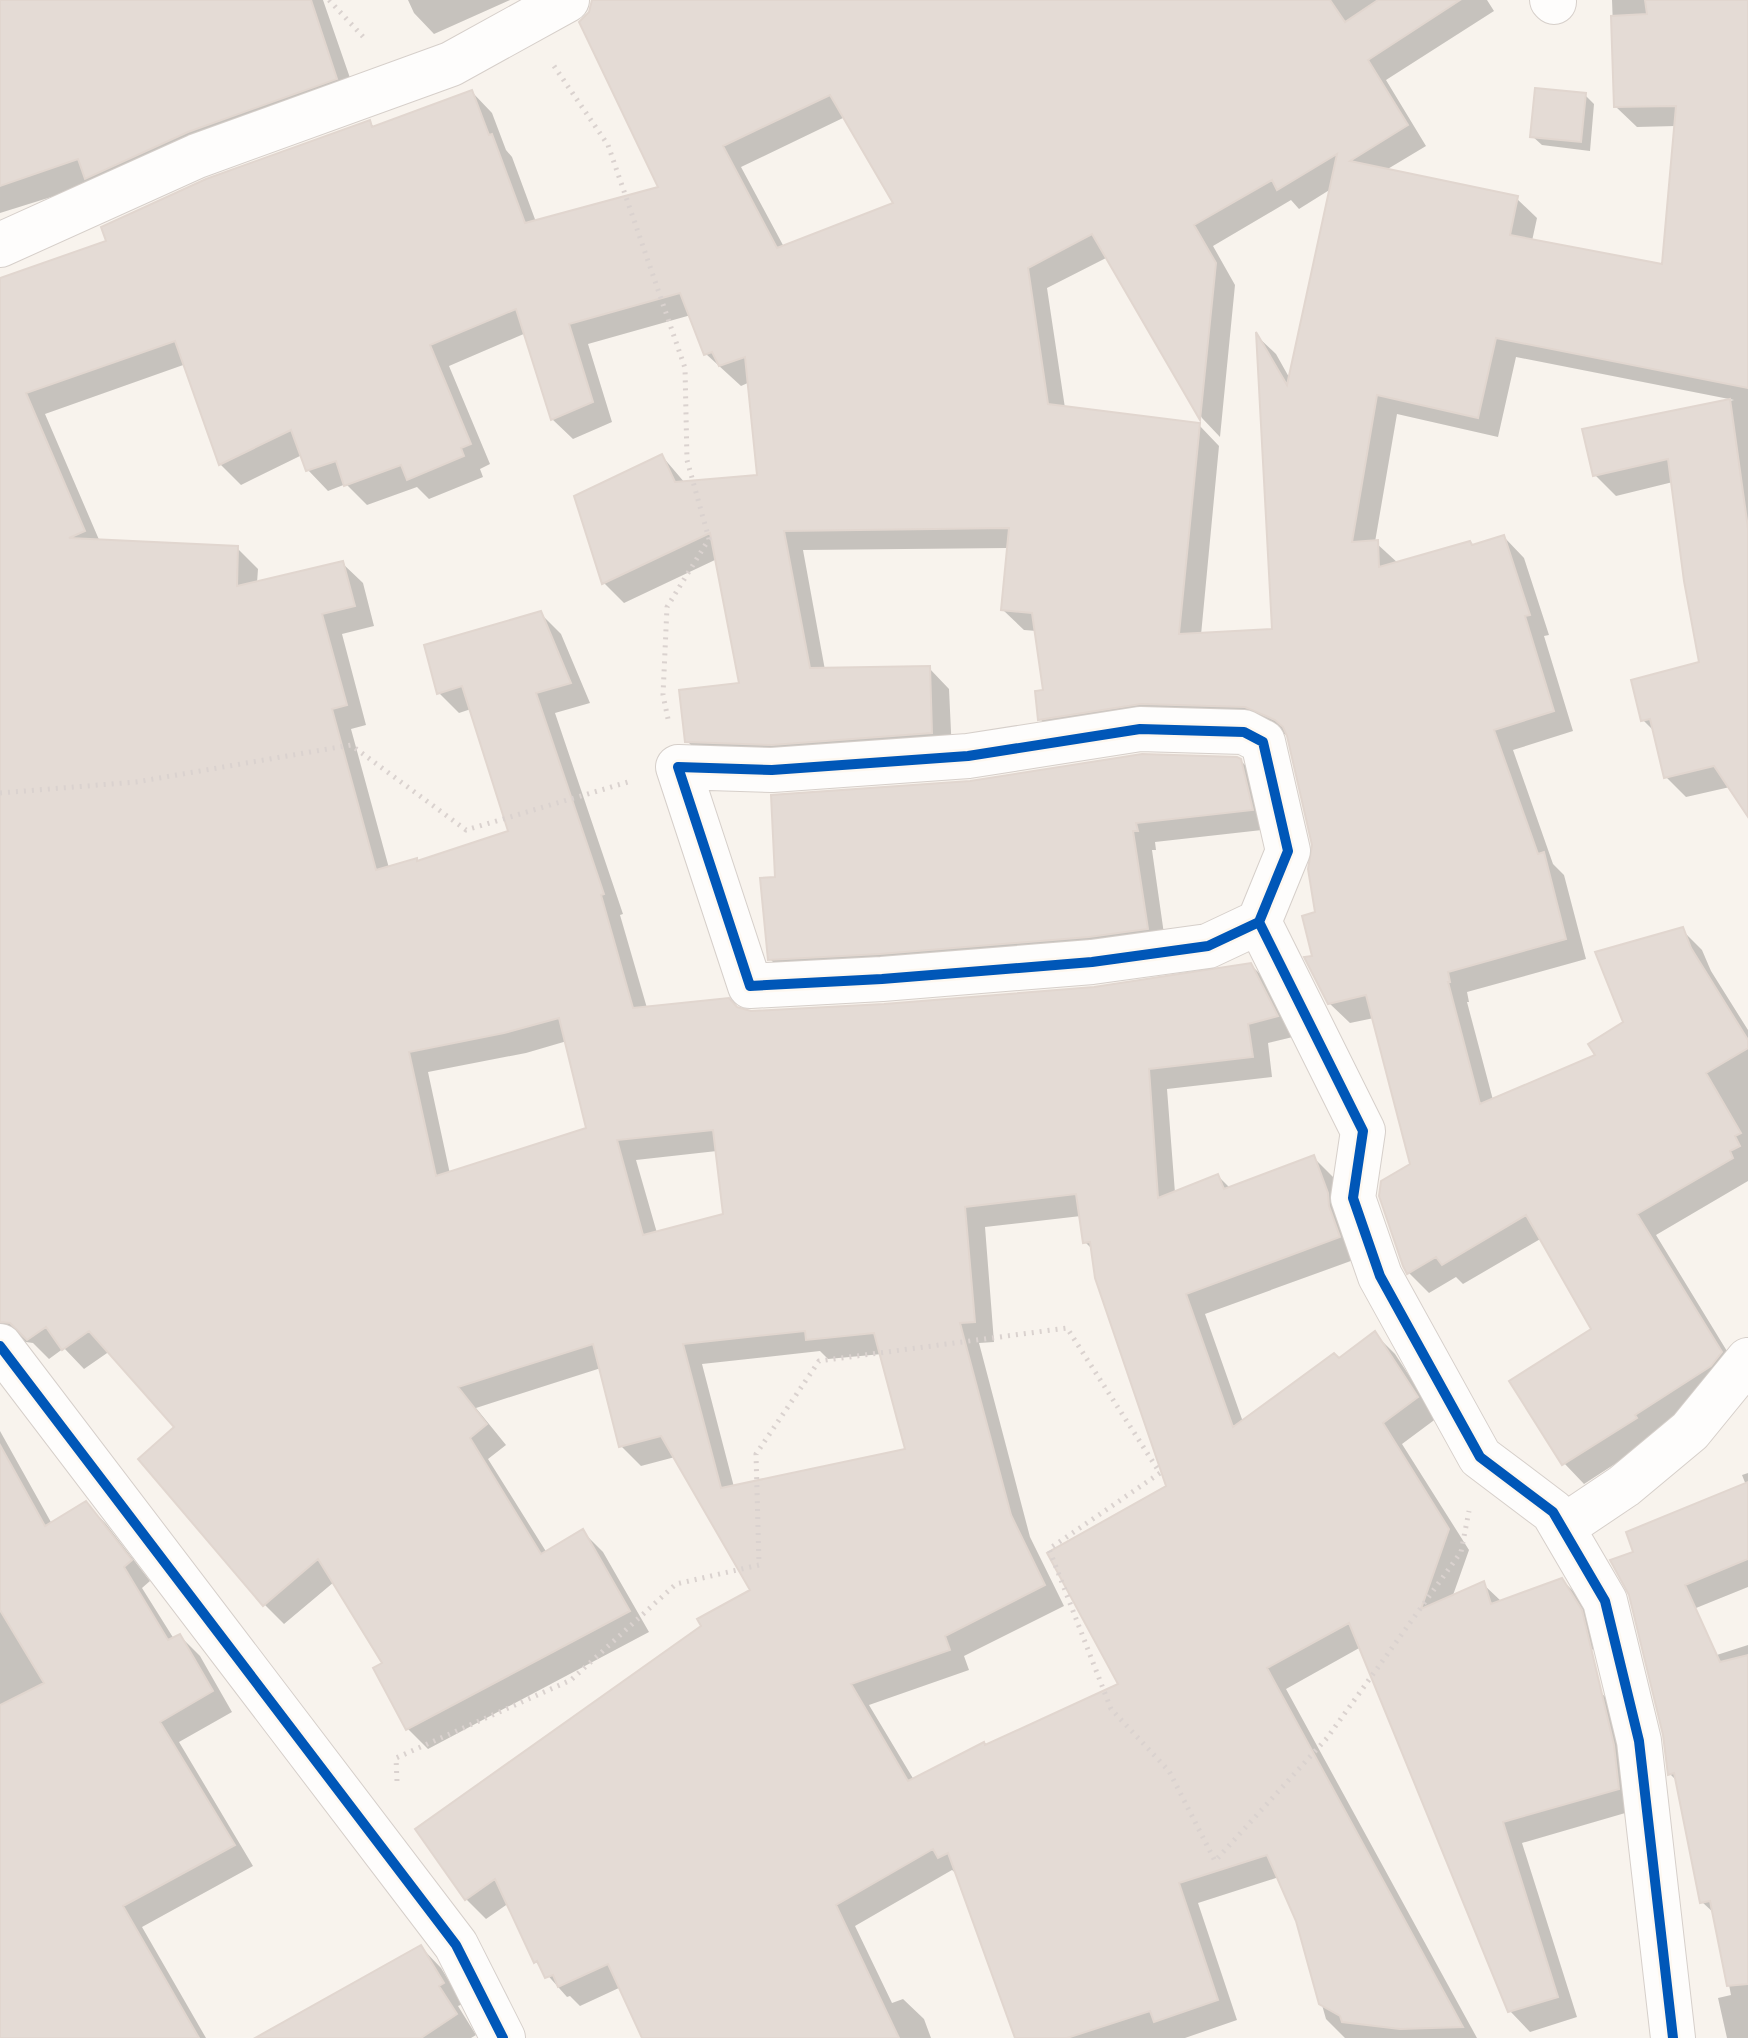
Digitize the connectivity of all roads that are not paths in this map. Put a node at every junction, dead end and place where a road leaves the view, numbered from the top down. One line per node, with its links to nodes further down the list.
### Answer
1 (567, 0): 2 (street)
2 (0, 245)
3 (1259, 922): 3 (street); 6 (street)
4 (0, 1346): 7 (street)
5 (1748, 1360): 6 (street)
6 (1563, 1527): 8 (street)
7 (503, 2038)
8 (1673, 2038)

